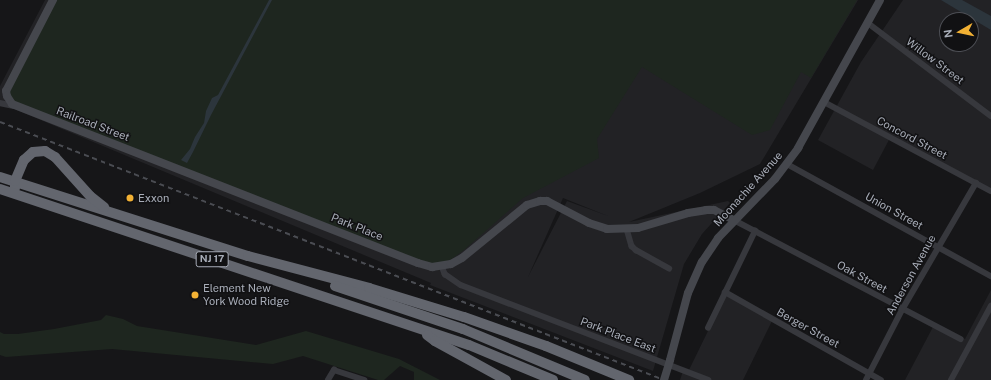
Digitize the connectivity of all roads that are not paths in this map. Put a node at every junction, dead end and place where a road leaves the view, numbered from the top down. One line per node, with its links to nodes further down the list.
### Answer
1 (53, 0): 6 (street)
2 (880, 0): 3 (street, Moonachie Avenue)
3 (868, 23): 4 (street, Moonachie Avenue); 7 (street, Willow Street)
4 (824, 102): 8 (street, Moonachie Avenue); 11 (street, Concord Street)
5 (0, 103): 6 (street, Railroad Street)
6 (16, 106): 9 (street, Railroad Street)
7 (991, 116)
8 (787, 164): 16 (street, Moonachie Avenue); 19 (street, Union Street)
9 (178, 168): 21 (street, Park Place)
10 (7, 179): 13 (highway); 14 (highway); 15 (highway, NJ 17); 15 (highway)
11 (976, 183): 12 (street, Concord Street); 19 (street, Anderson Avenue)
12 (991, 191)
13 (1, 192): 14 (highway, NJ 17)
14 (16, 194): 28 (highway, NJ 17)
15 (110, 212): 20 (highway, NJ 17)
16 (734, 220): 17 (street); 18 (street, Oak Street); 37 (street, Moonachie Avenue, bridge)
17 (627, 229): 21 (street); 22 (street)
18 (755, 231): 24 (street); 26 (street, Oak Street)
19 (938, 246): 23 (street, Union Street); 26 (street, Anderson Avenue)
20 (248, 256): 35 (highway, NJ 17); 36 (highway)
21 (442, 266): 38 (street, Park Place East)
22 (669, 268)
23 (991, 276)
24 (725, 292): 27 (street); 30 (street, Berger Street)
25 (991, 306): 41 (street)
26 (902, 310): 29 (street, Oak Street); 30 (street, Anderson Avenue)
27 (708, 328)
28 (422, 330): 33 (highway); 34 (highway, NJ 17)
29 (961, 339)
30 (869, 374): 39 (street, Anderson Avenue); 40 (street, Berger Street)
31 (328, 380): 32 (street)
32 (364, 380)
33 (506, 380)
34 (553, 380)
35 (585, 380)
36 (629, 380)
37 (664, 380)
38 (708, 380)
39 (866, 380)
40 (881, 380)
41 (951, 380)

